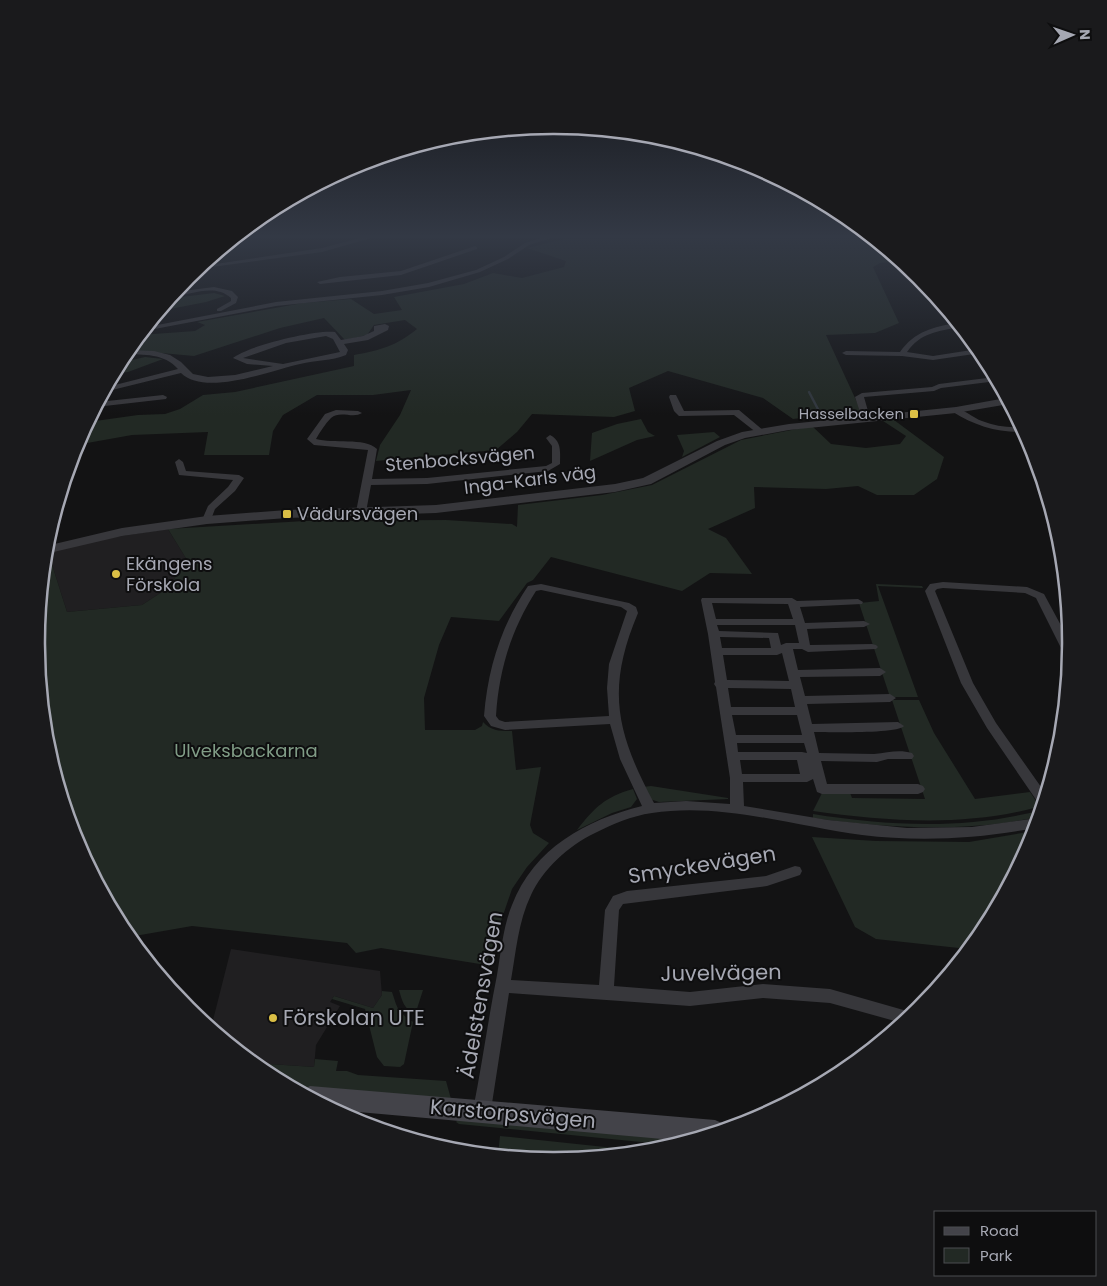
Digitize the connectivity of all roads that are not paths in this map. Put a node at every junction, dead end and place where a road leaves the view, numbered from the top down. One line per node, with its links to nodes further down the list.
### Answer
1 (233, 295): 4 (street)
2 (362, 295): 6 (street)
3 (286, 296): 4 (street)
4 (233, 304): 5 (street)
5 (159, 322)
6 (155, 327)
7 (952, 327): 13 (street)
8 (378, 331): 9 (street)
9 (339, 343): 14 (street); 14 (street)
10 (971, 352): 13 (street)
11 (136, 353): 15 (street)
12 (846, 353): 13 (street)
13 (902, 354)
14 (283, 366): 15 (street)
15 (182, 370): 17 (street)
16 (988, 380): 24 (street)
17 (114, 388)
18 (163, 397): 21 (street)
19 (673, 397): 26 (street)
20 (1001, 402): 22 (street, Inga-Karls väg)
21 (104, 405)
22 (956, 410): 24 (street, Inga-Karls väg); 25 (street)
23 (358, 413): 29 (street)
24 (866, 418): 26 (street, Inga-Karls väg)
25 (1015, 430)
26 (760, 431): 30 (street, Inga-Karls väg)
27 (550, 438): 29 (street, Stenbocksvägen)
28 (179, 462): 31 (street)
29 (368, 482): 30 (street)
30 (361, 512): 31 (street, Inga-Karls väg)
31 (207, 520): 32 (street, Inga-Karls väg)
32 (54, 548)
33 (858, 602): 34 (street)
34 (794, 604): 35 (street); 36 (street)
35 (710, 622): 36 (street); 38 (street)
36 (800, 624): 37 (street); 41 (street)
37 (864, 624)
38 (714, 634): 40 (street); 43 (street)
39 (1062, 638): 59 (street)
40 (781, 646): 41 (street); 43 (street); 45 (street)
41 (805, 646): 42 (street)
42 (872, 647)
43 (716, 651): 46 (street)
44 (880, 672): 45 (street)
45 (795, 679): 46 (street); 48 (street)
46 (720, 684): 49 (street)
47 (890, 698): 48 (street)
48 (801, 706): 49 (street); 52 (street)
49 (725, 711): 53 (street)
50 (615, 720): 50 (street); 60 (street)
51 (898, 726): 52 (street)
52 (809, 734): 53 (street); 56 (street)
53 (730, 739): 54 (street)
54 (732, 756): 56 (street); 57 (street)
55 (908, 756): 56 (street)
56 (811, 763): 57 (street); 58 (street)
57 (736, 778): 61 (street)
58 (918, 789)
59 (1039, 794)
60 (650, 808): 61 (street, Ädelstensvägen); 64 (street, Ädelstensvägen)
61 (737, 808): 62 (street, Ädelstensvägen)
62 (1028, 824)
63 (795, 871): 65 (street, Smyckevägen)
64 (502, 986): 65 (street, Juvelvägen); 68 (street, Ädelstensvägen)
65 (606, 992): 66 (street, Juvelvägen)
66 (899, 1016)
67 (328, 1098): 68 (main road, Karstorpsvägen)
68 (482, 1110): 69 (main road, Karstorpsvägen)
69 (678, 1136)

